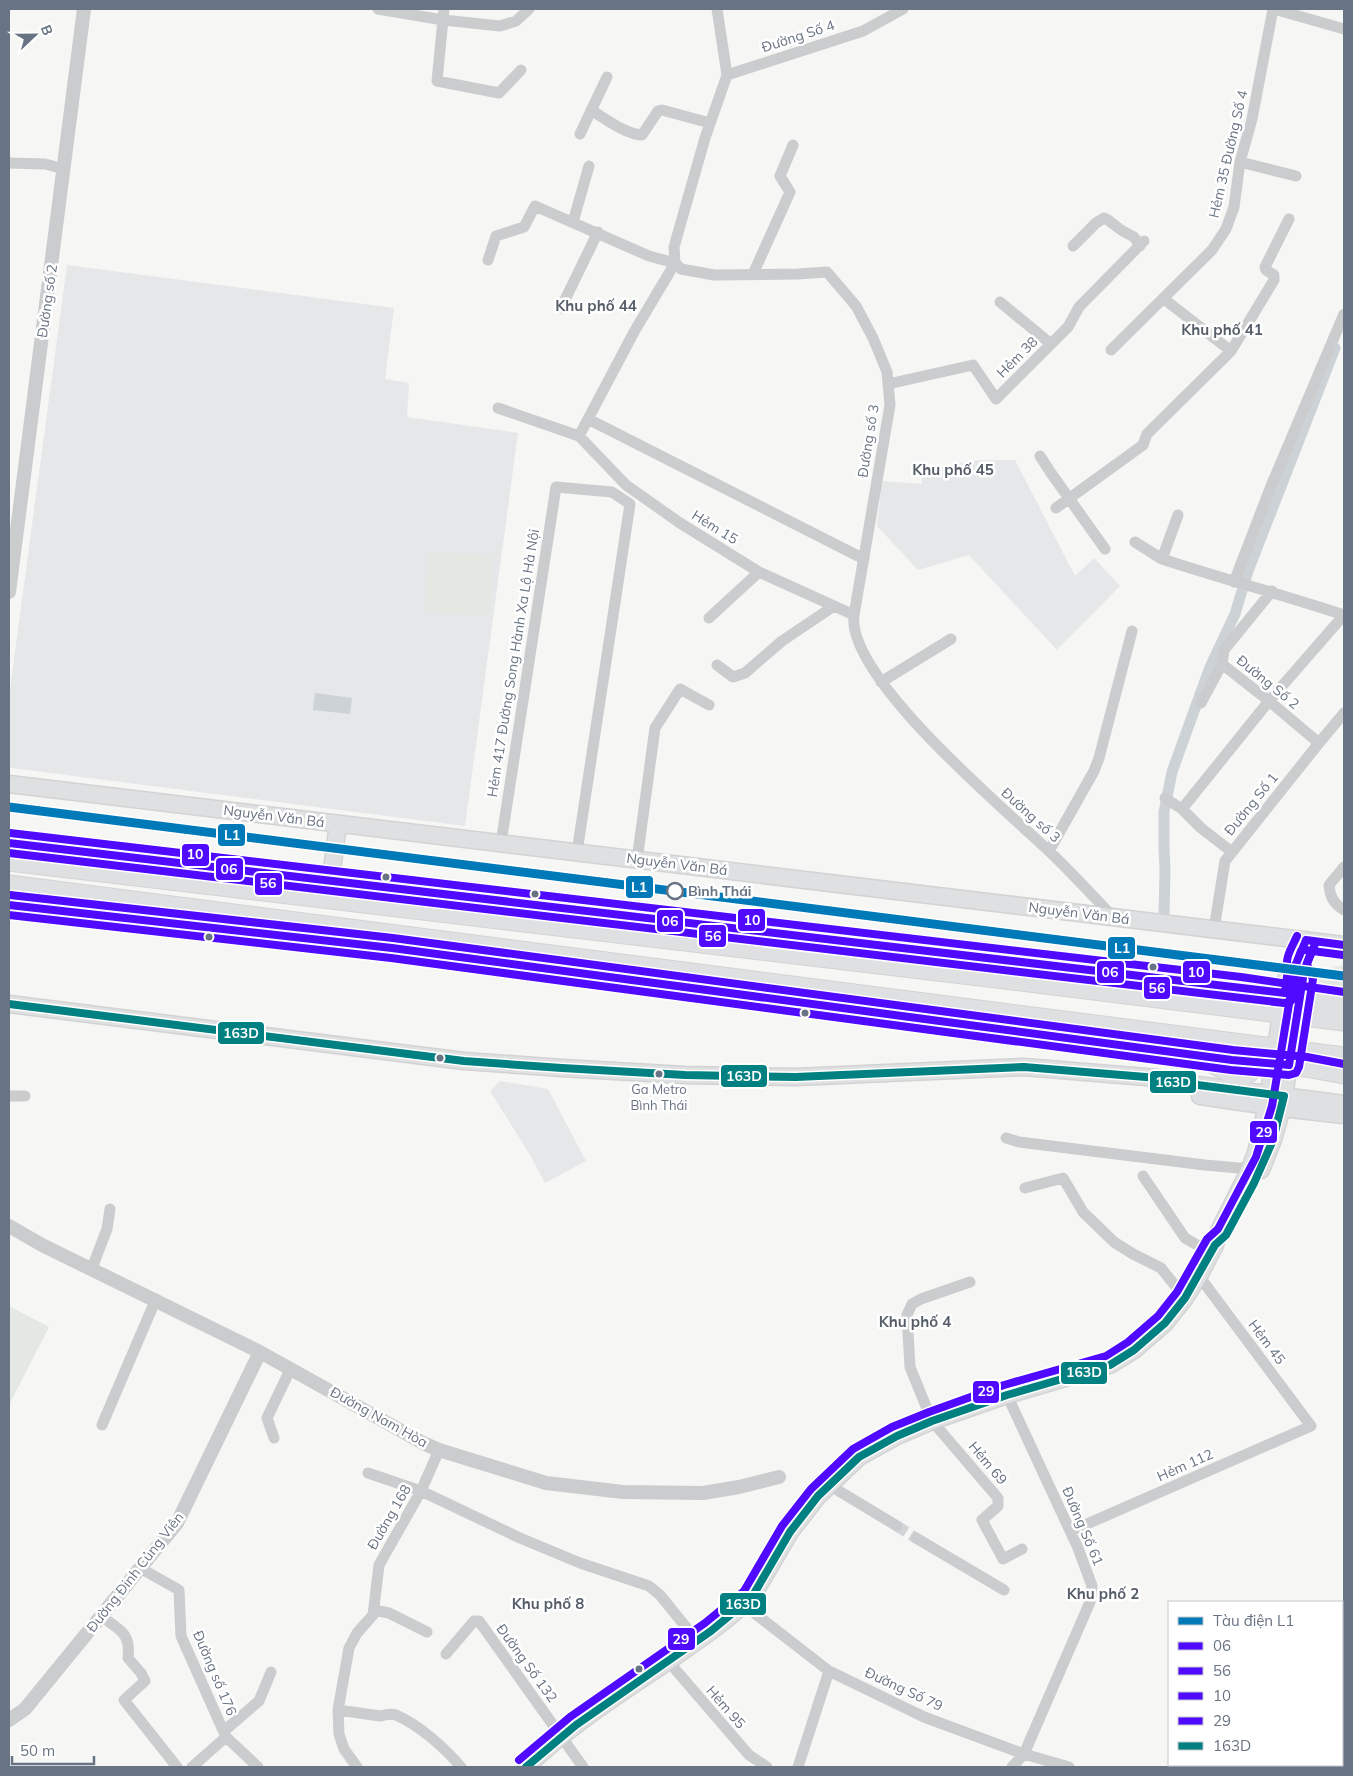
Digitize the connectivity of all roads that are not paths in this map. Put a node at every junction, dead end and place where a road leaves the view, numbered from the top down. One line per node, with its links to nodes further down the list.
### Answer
1 (84, 9): 19 (street, Đường số 2)
2 (378, 9): 7 (street)
3 (529, 9): 7 (street)
4 (717, 9): 10 (street)
5 (903, 9): 10 (street, Đường Số 4)
6 (1274, 9): 8 (street); 16 (street, Hẻm 35 Đường Số 4)
7 (444, 14): 9 (street)
8 (1344, 29)
9 (521, 70)
10 (727, 75): 13 (street)
11 (607, 77): 12 (street)
12 (591, 110): 13 (street); 14 (street)
13 (710, 123): 26 (street)
14 (580, 134)
15 (793, 145): 27 (street)
16 (1240, 162): 20 (street); 28 (street, Hẻm 35 Đường Số 4)
17 (9, 163): 19 (street)
18 (589, 166): 22 (street)
19 (64, 169): 50 (street, Đường số 2)
20 (1296, 176)
21 (1290, 219): 34 (street)
22 (573, 222): 23 (street, Đường số 3); 25 (street, Đường số 3)
23 (598, 232): 26 (street, Đường số 3); 30 (street)
24 (1073, 246): 32 (street, Hẻm 38)
25 (488, 260)
26 (675, 263): 27 (street, Đường số 3); 37 (street)
27 (753, 274): 35 (street, Đường số 3)
28 (1164, 299): 33 (street, Hẻm 35 Đường Số 4); 34 (street)
29 (1000, 302): 32 (street)
30 (561, 308)
31 (1344, 314): 48 (street)
32 (1052, 344): 35 (street, Hẻm 38)
33 (1111, 350)
34 (1231, 351): 40 (street)
35 (888, 384): 45 (street, Đường số 3)
36 (498, 408): 38 (street)
37 (588, 418): 38 (street); 45 (street)
38 (579, 436): 47 (street, Hẻm 15)
39 (1040, 456): 40 (street)
40 (1069, 499): 41 (street); 44 (street)
41 (1056, 508)
42 (1178, 515): 46 (street)
43 (1135, 542): 46 (street)
44 (1106, 549)
45 (864, 559): 52 (street, Đường số 3)
46 (1162, 559): 48 (street)
47 (759, 572): 51 (street, Hẻm 15); 53 (street)
48 (1234, 582): 49 (street)
49 (1272, 591): 56 (street, Đường Số 2); 59 (street)
50 (9, 592)
51 (834, 606): 52 (street, Hẻm 15); 57 (street)
52 (854, 615): 58 (street, Đường số 3)
53 (710, 618)
54 (1132, 631): 70 (street)
55 (950, 639): 58 (street)
56 (1222, 664): 59 (street, Đường Số 2); 60 (street)
57 (717, 665)
58 (881, 682): 70 (street, Đường số 3)
59 (1270, 701): 63 (street, Đường Số 2); 66 (street)
60 (1201, 703)
61 (709, 705): 73 (street)
62 (1344, 714): 63 (street, Đường Số 1)
63 (1319, 743): 72 (street, Đường Số 1)
64 (9, 784): 67 (main road, Nguyễn Văn Bá)
65 (1165, 798): 66 (street)
66 (1182, 809): 72 (street)
67 (338, 824): 69 (main road, Nguyễn Văn Bá); 77 (main road)
68 (9, 843): 77 (highway)
69 (501, 843): 71 (main road, Nguyễn Văn Bá); 71 (street, Hẻm 417 Đường Song Hành Xa Lộ Hà Nội)
70 (1049, 851): 80 (street, Đường số 3)
71 (577, 852): 73 (main road, Nguyễn Văn Bá)
72 (1232, 852): 81 (street, Đường Số 1)
73 (637, 860): 80 (main road, Nguyễn Văn Bá)
74 (9, 862): 77 (highway)
75 (1344, 867): 79 (street)
76 (9, 885): 89 (highway)
77 (330, 890): 84 (highway); 87 (highway)
78 (9, 906): 92 (highway)
79 (1344, 910)
80 (1113, 917): 81 (main road, Nguyễn Văn Bá)
81 (1214, 929): 82 (main road, Nguyễn Văn Bá)
82 (1306, 940): 83 (main road, Nguyễn Văn Bá); 84 (main road)
83 (1344, 945)
84 (1293, 994): 85 (highway); 87 (main road)
85 (1344, 1002)
86 (9, 1004): 96 (main road)
87 (1290, 1014): 88 (highway); 90 (main road)
88 (1344, 1021)
89 (1234, 1043): 90 (highway); 92 (highway)
90 (1283, 1056): 91 (highway); 92 (highway); 93 (highway); 96 (main road)
91 (1344, 1057)
92 (1252, 1062)
93 (1344, 1074)
94 (9, 1096): 95 (street)
95 (25, 1096)
96 (1276, 1101): 97 (main road); 98 (main road); 100 (main road); 105 (main road)
97 (1344, 1104)
98 (1344, 1115)
99 (1006, 1138): 100 (street)
100 (1250, 1169): 105 (main road)
101 (1143, 1176): 105 (street)
102 (1025, 1188): 109 (street)
103 (110, 1209): 106 (street)
104 (9, 1226): 106 (street, Đường Nam Hòa)
105 (1213, 1249): 107 (main road)
106 (92, 1268): 110 (street, Đường Nam Hòa)
107 (1199, 1276): 109 (main road); 116 (street, Hẻm 45)
108 (970, 1282): 114 (street)
109 (1185, 1298): 113 (main road)
110 (156, 1299): 111 (street, Đường Nam Hòa); 115 (street)
111 (260, 1352): 112 (street, Đường Nam Hòa); 127 (street, Đường Đinh Củng Viên)
112 (291, 1368): 117 (street); 118 (street, Đường Nam Hòa)
113 (1007, 1395): 114 (main road); 124 (street, Đường Số 61)
114 (932, 1421): 121 (main road); 126 (street, Hẻm 69)
115 (102, 1425)
116 (1311, 1426): 124 (street, Hẻm 112)
117 (274, 1438)
118 (440, 1450): 120 (street, Đường Nam Hòa); 122 (street, Đường 168)
119 (368, 1473): 122 (street)
120 (779, 1477)
121 (829, 1485): 123 (street); 129 (main road)
122 (421, 1491): 130 (street, Đường 168); 133 (street)
123 (897, 1526)
124 (1070, 1531): 142 (street, Đường Số 61)
125 (916, 1538): 128 (street)
126 (1022, 1549)
127 (140, 1568): 131 (street, Đường Đinh Củng Viên); 140 (street, Đường số 176)
128 (1004, 1590)
129 (744, 1605): 133 (main road); 136 (street, Đường Số 79)
130 (374, 1610): 132 (street); 138 (street)
131 (101, 1616): 139 (street, Đường Đinh Củng Viên); 143 (street)
132 (427, 1632)
133 (698, 1642): 135 (main road)
134 (446, 1654): 141 (street, Đường Số 132)
135 (668, 1662): 141 (main road); 150 (street, Hẻm 95)
136 (829, 1671): 142 (street, Đường Số 79); 151 (street)
137 (271, 1672): 140 (street)
138 (338, 1710): 146 (street); 147 (street)
139 (9, 1720)
140 (225, 1734): 144 (street); 145 (street, Đường số 176)
141 (560, 1736): 148 (main road); 149 (street)
142 (1024, 1754): 152 (street); 153 (street); 154 (street, Đường Số 79)
143 (177, 1767)
144 (192, 1767)
145 (258, 1767)
146 (357, 1767)
147 (461, 1767)
148 (526, 1767)
149 (583, 1767)
150 (767, 1767)
151 (798, 1767)
152 (1012, 1767)
153 (1024, 1767)
154 (1069, 1767)

